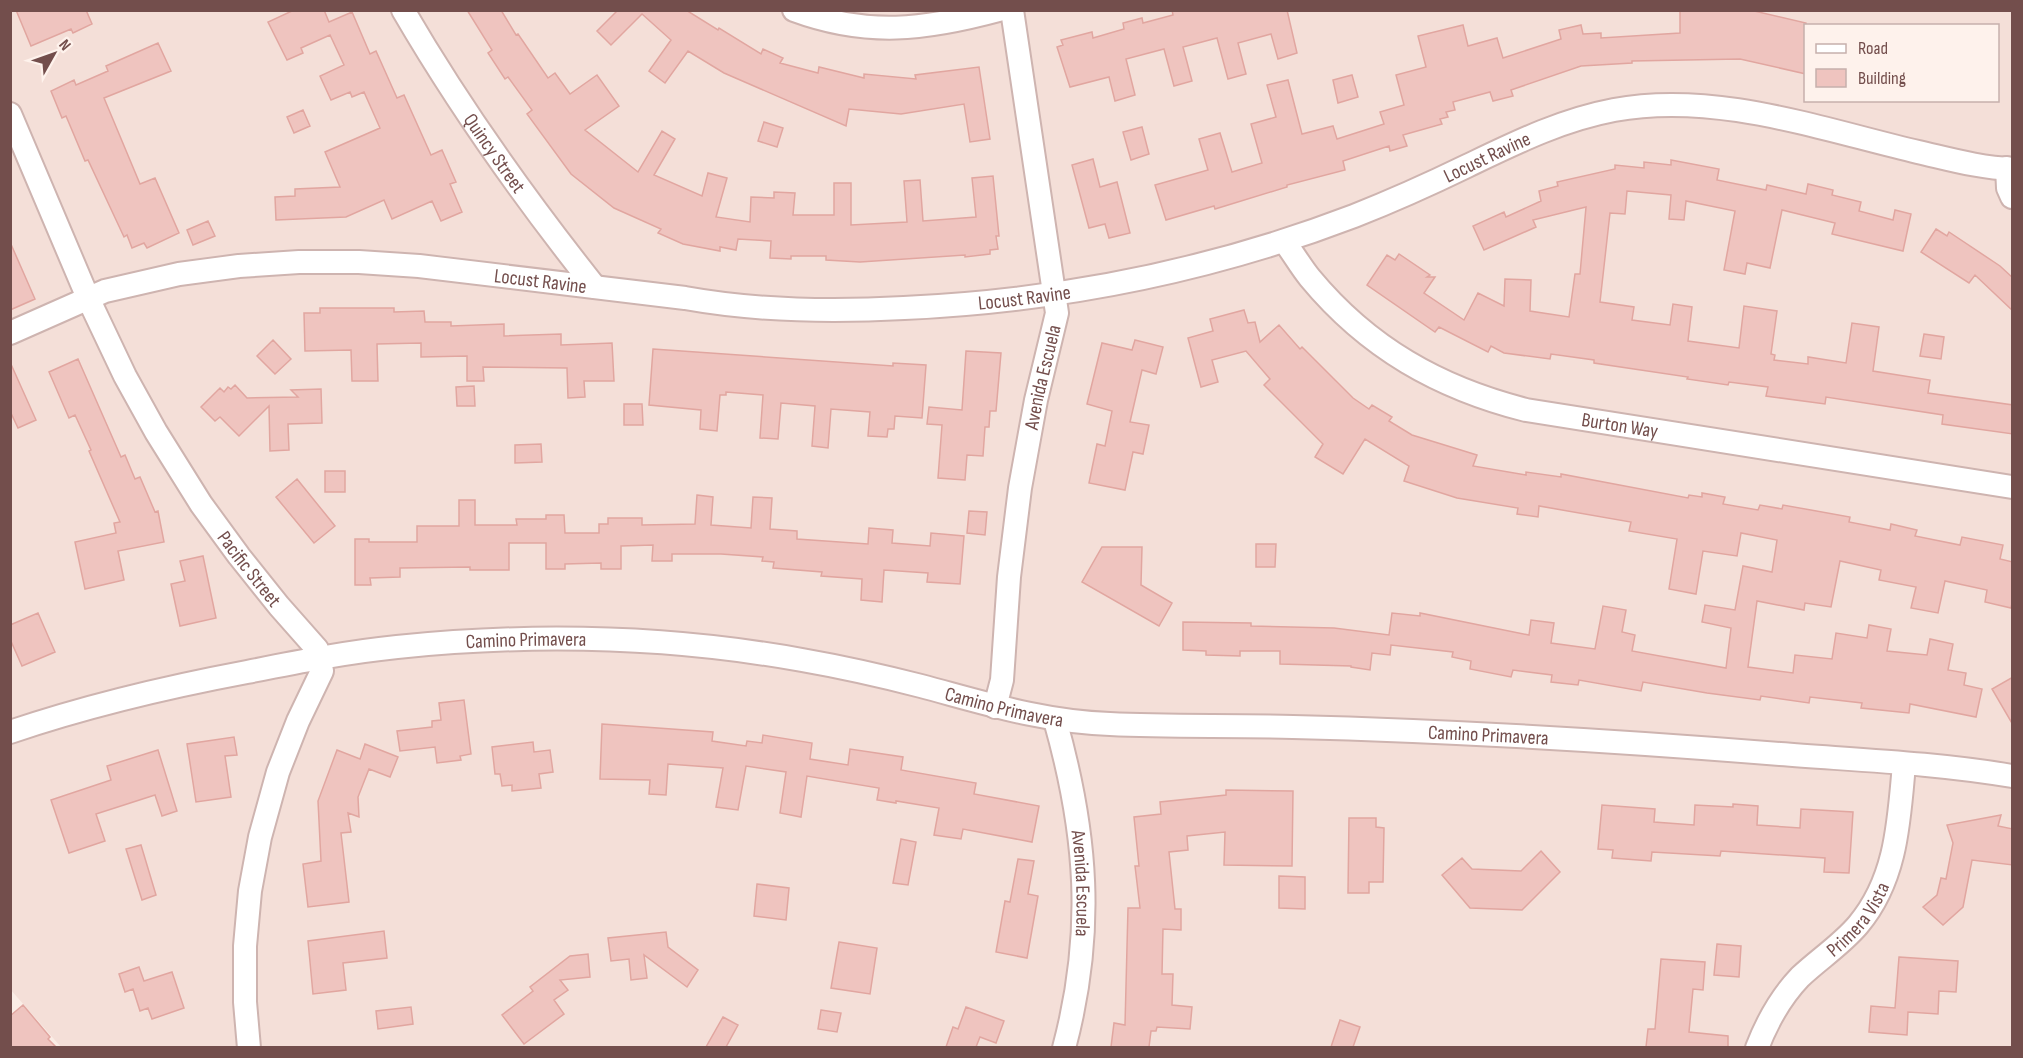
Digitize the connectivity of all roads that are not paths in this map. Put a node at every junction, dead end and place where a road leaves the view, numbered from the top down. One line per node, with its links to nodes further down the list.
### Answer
1 (403, 10): 9 (street, Quincy Street)
2 (794, 10): 3 (street)
3 (999, 10)
4 (1012, 10): 10 (street, Avenida Escuela)
5 (10, 114): 11 (street, Pacific Street)
6 (2010, 169): 7 (street); 8 (street, Locust Ravine)
7 (2013, 197)
8 (1284, 241): 10 (street, Locust Ravine); 13 (street, Burton Way)
9 (595, 287): 10 (street, Locust Ravine); 11 (street, Locust Ravine)
10 (1054, 294): 15 (street, Avenida Escuela)
11 (88, 298): 12 (street, Locust Ravine); 14 (street, Pacific Street)
12 (10, 333)
13 (2013, 487)
14 (319, 658): 15 (street, Camino Primavera); 17 (street, Camino Primavera); 20 (street)
15 (995, 707): 16 (street, Camino Primavera)
16 (1055, 720): 18 (street, Camino Primavera); 21 (street, Avenida Escuela)
17 (10, 732)
18 (1904, 764): 19 (street, Camino Primavera); 22 (street, Primera Vista)
19 (2013, 776)
20 (249, 1047)
21 (1064, 1047)
22 (1757, 1047)

